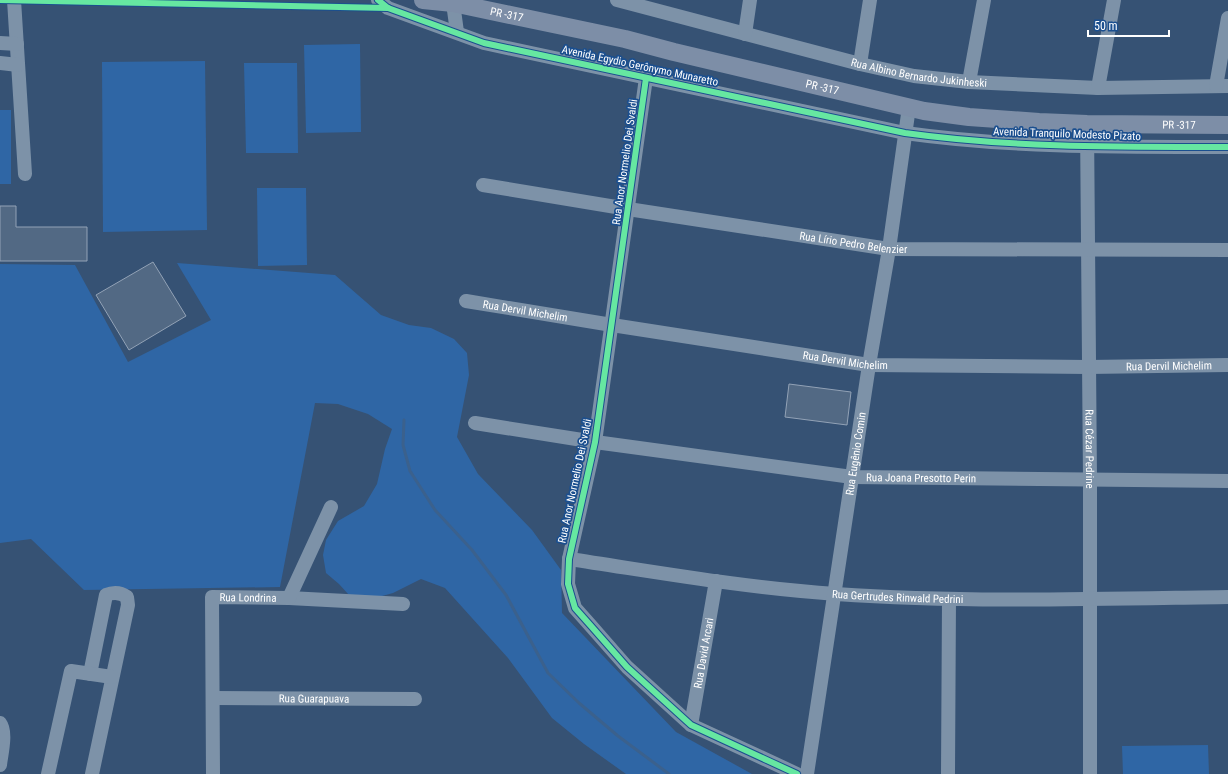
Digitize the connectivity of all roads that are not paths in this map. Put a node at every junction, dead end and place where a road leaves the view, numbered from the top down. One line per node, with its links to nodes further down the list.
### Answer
1 (14, 0): 15 (street)
2 (378, 0): 12 (street, Avenida Egydio Gerônymo Munaretto)
3 (424, 0): 10 (main road, PR -317)
4 (617, 0): 9 (street, Rua Albino Bernardo Jukinheski)
5 (750, 0): 13 (street)
6 (870, 0): 17 (street)
7 (984, 0): 20 (street)
8 (1114, 0): 22 (street)
9 (632, 2): 13 (street, Rua Albino Bernardo Jukinheski)
10 (453, 3): 12 (street); 23 (main road, PR -317)
11 (1228, 18): 21 (street)
12 (457, 32): 19 (street, Avenida Egydio Gerônymo Munaretto)
13 (745, 34): 17 (street, Rua Albino Bernardo Jukinheski)
14 (0, 43): 15 (street)
15 (17, 44): 18 (street)
16 (0, 63): 18 (street)
17 (860, 64): 20 (street, Rua Albino Bernardo Jukinheski)
18 (18, 65): 29 (street)
19 (646, 78): 26 (street, Avenida Egydio Gerônymo Munaretto); 31 (street, Rua Anor Normelio Dei Svaldi)
20 (969, 82): 22 (street, Rua Albino Bernardo Jukinheski)
21 (1222, 86): 22 (street, Rua Albino Bernardo Jukinheski)
22 (1098, 88)
23 (909, 107): 24 (main road, PR -317); 26 (street, Rua Eugênio Comin)
24 (1087, 124): 25 (main road, PR -317); 27 (street, Rua Cézar Pedrine)
25 (1228, 125)
26 (905, 133): 27 (street, Avenida Tranquilo Modesto Pizato); 32 (street, Rua Eugênio Comin)
27 (1087, 147): 28 (street, Avenida Tranquilo Modesto Pizato); 33 (street, Rua Cézar Pedrine)
28 (1228, 147)
29 (25, 174)
30 (484, 185): 31 (street, Rua Lírio Pedro Belenzier)
31 (628, 209): 32 (street, Rua Lírio Pedro Belenzier); 36 (street, Rua Anor Normelio Dei Svaldi)
32 (889, 249): 33 (street, Rua Lírio Pedro Belenzier); 37 (street, Rua Eugênio Comin)
33 (1088, 250): 34 (street, Rua Lírio Pedro Belenzier); 39 (street, Rua Cézar Pedrine)
34 (1228, 250)
35 (466, 301): 36 (street, Rua Dervil Michelim)
36 (612, 325): 37 (street, Rua Dervil Michelim); 41 (street, Rua Anor Normelio Dei Svaldi)
37 (869, 365): 39 (street, Rua Dervil Michelim); 42 (street, Rua Eugênio Comin)
38 (1228, 365): 39 (street, Rua Dervil Michelim)
39 (1088, 367): 43 (street, Rua Cézar Pedrine)
40 (475, 423): 41 (street, Rua Joana Presotto Perin)
41 (595, 442): 42 (street, Rua Joana Presotto Perin); 46 (street, Rua Anor Normelio Dei Svaldi)
42 (852, 477): 43 (street, Rua Joana Presotto Perin); 48 (street, Rua Eugênio Comin)
43 (1090, 479): 44 (street, Rua Joana Presotto Perin); 52 (street, Rua Cézar Pedrine)
44 (1228, 481)
45 (331, 507): 50 (street, Rua Londrina)
46 (569, 558): 47 (street, Rua Gertrudes Rinwald Pedrini); 59 (street, Rua Anor Normelio Dei Svaldi)
47 (716, 581): 48 (street, Rua Gertrudes Rinwald Pedrini); 59 (street, Rua David Arcari)
48 (835, 594): 51 (street, Rua Gertrudes Rinwald Pedrini); 65 (street, Rua Eugênio Comin)
49 (1228, 597): 52 (street, Rua Gertrudes Rinwald Pedrini)
50 (289, 598): 53 (street); 56 (street, Rua Londrina)
51 (949, 599): 52 (street, Rua Gertrudes Rinwald Pedrini); 66 (street)
52 (1090, 599): 67 (street, Rua Cézar Pedrine)
53 (403, 604)
54 (90, 674): 55 (street); 55 (street); 61 (street)
55 (112, 677): 62 (street)
56 (214, 698): 57 (street, Rua Guarapuava); 63 (street, Rua Londrina)
57 (415, 699)
58 (0, 724): 60 (street)
59 (691, 725): 64 (street, Rua Anor Normelio Dei Svaldi)
60 (0, 765)
61 (48, 774)
62 (92, 774)
63 (213, 774)
64 (797, 774)
65 (807, 774)
66 (948, 774)
67 (1090, 774)

